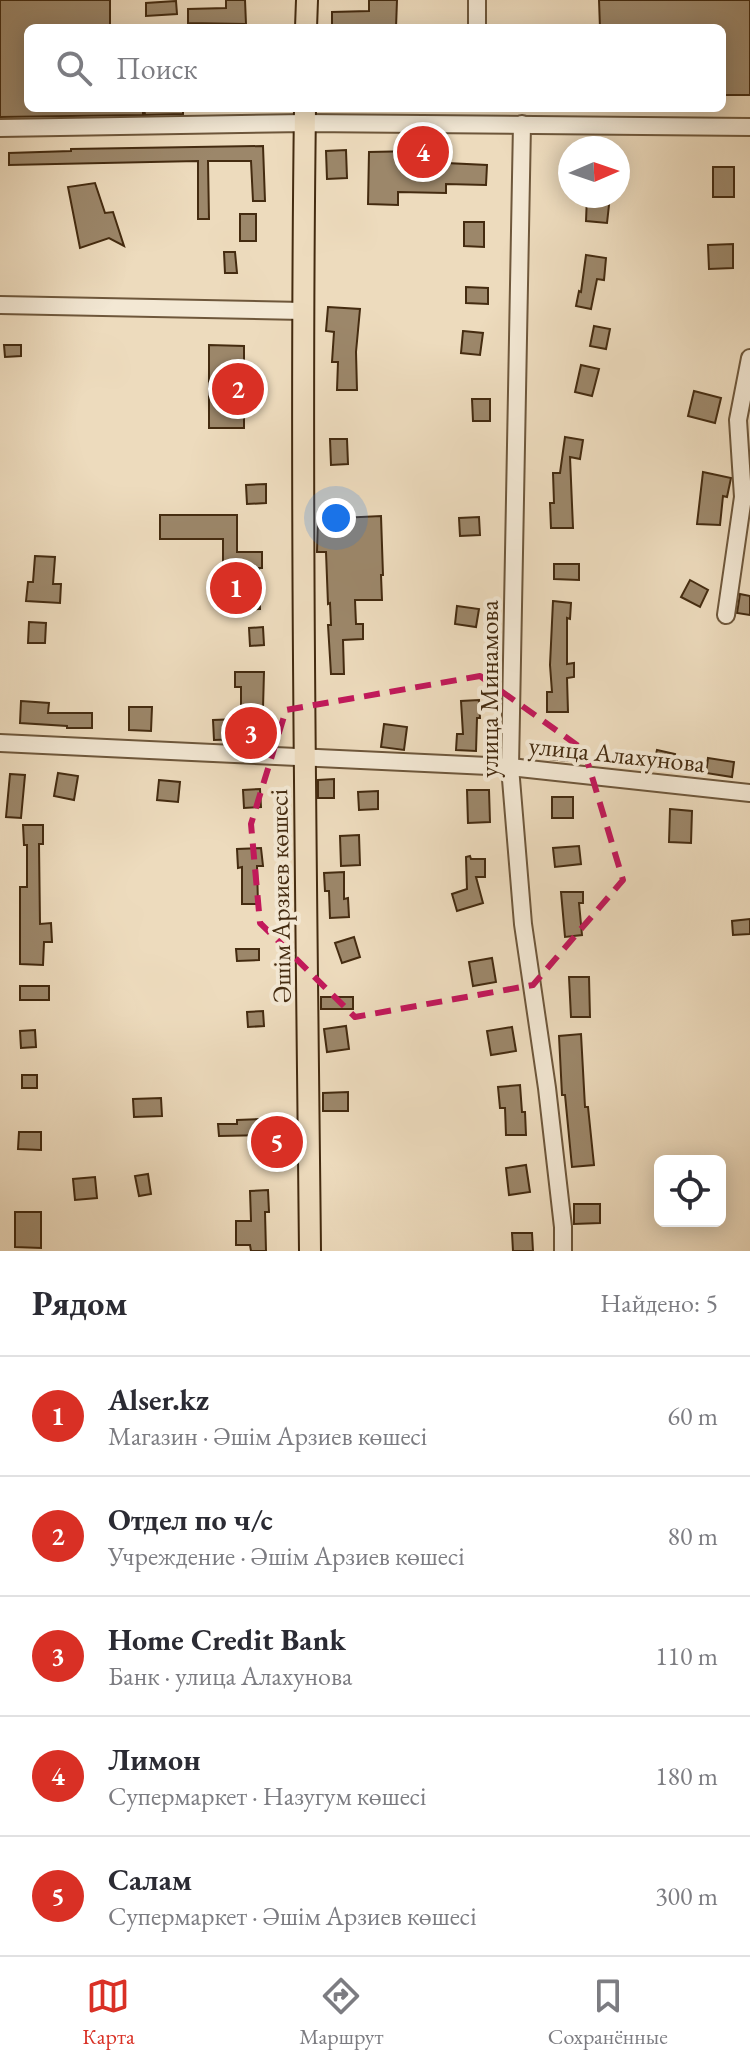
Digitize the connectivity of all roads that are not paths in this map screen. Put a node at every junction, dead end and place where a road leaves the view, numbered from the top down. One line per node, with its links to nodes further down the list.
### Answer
1 (307, 0): 3 (main road)
2 (477, 0): 4 (street)
3 (306, 24)
4 (477, 24)
5 (305, 116): 6 (street); 9 (street); 11 (main road, Әшім Арзиев көшесі)
6 (476, 116): 7 (street)
7 (522, 124): 8 (street); 16 (street, улица Минамова)
8 (750, 127)
9 (0, 128)
10 (0, 305): 11 (street)
11 (303, 311): 15 (main road, Әшім Арзиев көшесі)
12 (750, 358): 13 (street)
13 (726, 615)
14 (0, 743): 15 (street, улица Алахунова)
15 (305, 758): 16 (street, улица Алахунова); 18 (main road, Әшім Арзиев көшесі)
16 (510, 767): 17 (street, улица Алахунова); 19 (street, улица Минамова)
17 (750, 793)
18 (310, 1251)
19 (563, 1251)

